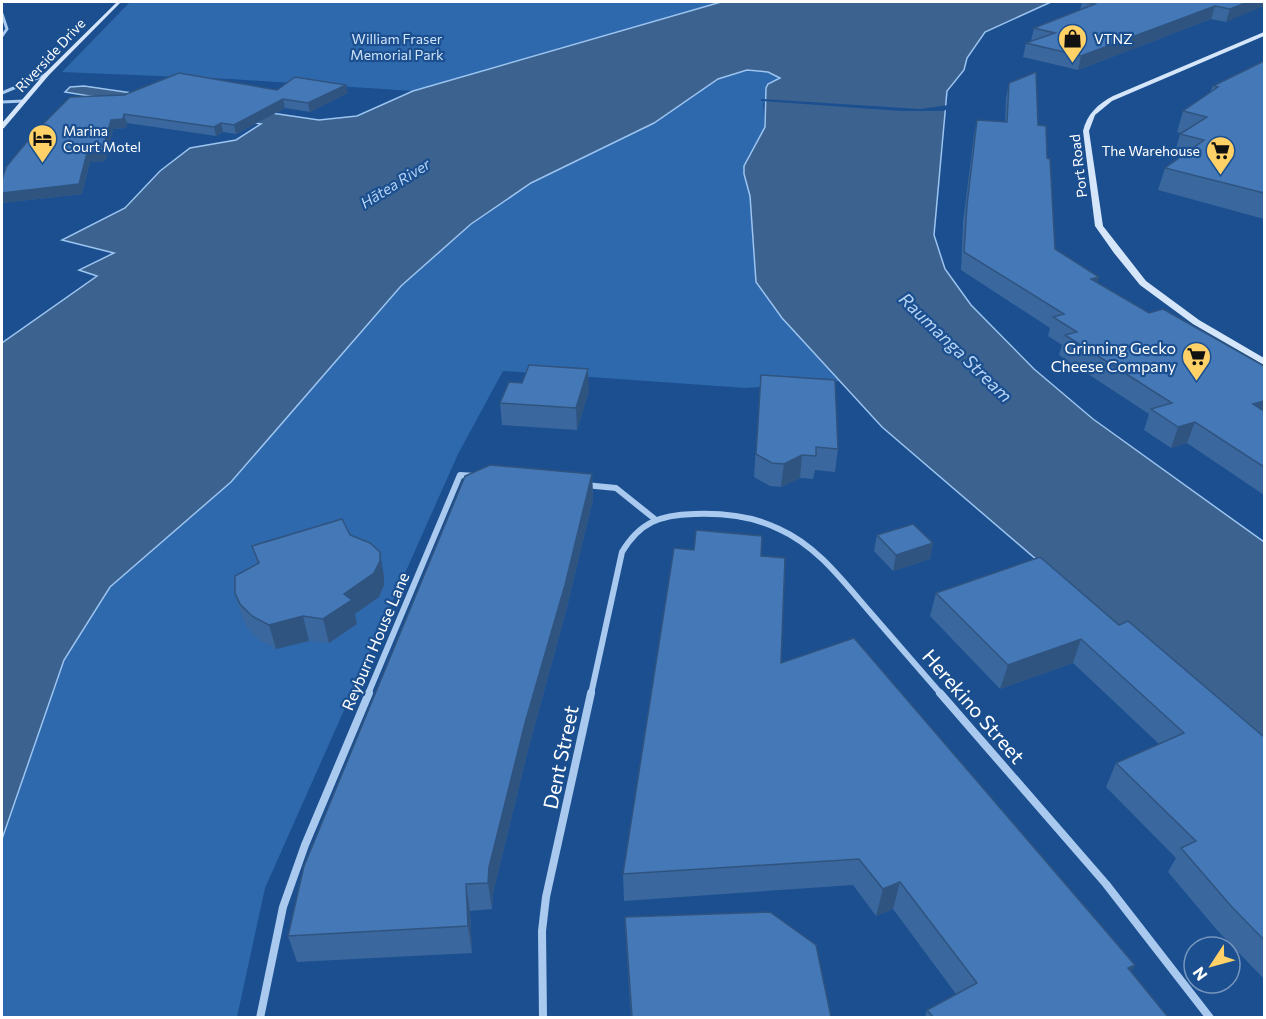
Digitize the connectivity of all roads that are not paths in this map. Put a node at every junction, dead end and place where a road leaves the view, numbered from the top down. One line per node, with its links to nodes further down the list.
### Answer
1 (119, 2): 5 (main road, Riverside Drive)
2 (2, 14): 4 (street)
3 (1264, 34): 10 (main road, Port Road)
4 (2, 36)
5 (47, 74): 6 (street); 7 (main road, Riverside Drive)
6 (2, 93)
7 (24, 101): 8 (street); 9 (main road, Riverside Drive)
8 (2, 102)
9 (2, 127)
10 (1264, 362)
11 (482, 476): 14 (street, Reyburn House Lane)
12 (571, 484): 13 (street)
13 (656, 520): 15 (street, Dent Street); 16 (street, Herekino Street)
14 (260, 1017)
15 (543, 1017)
16 (1210, 1017)

